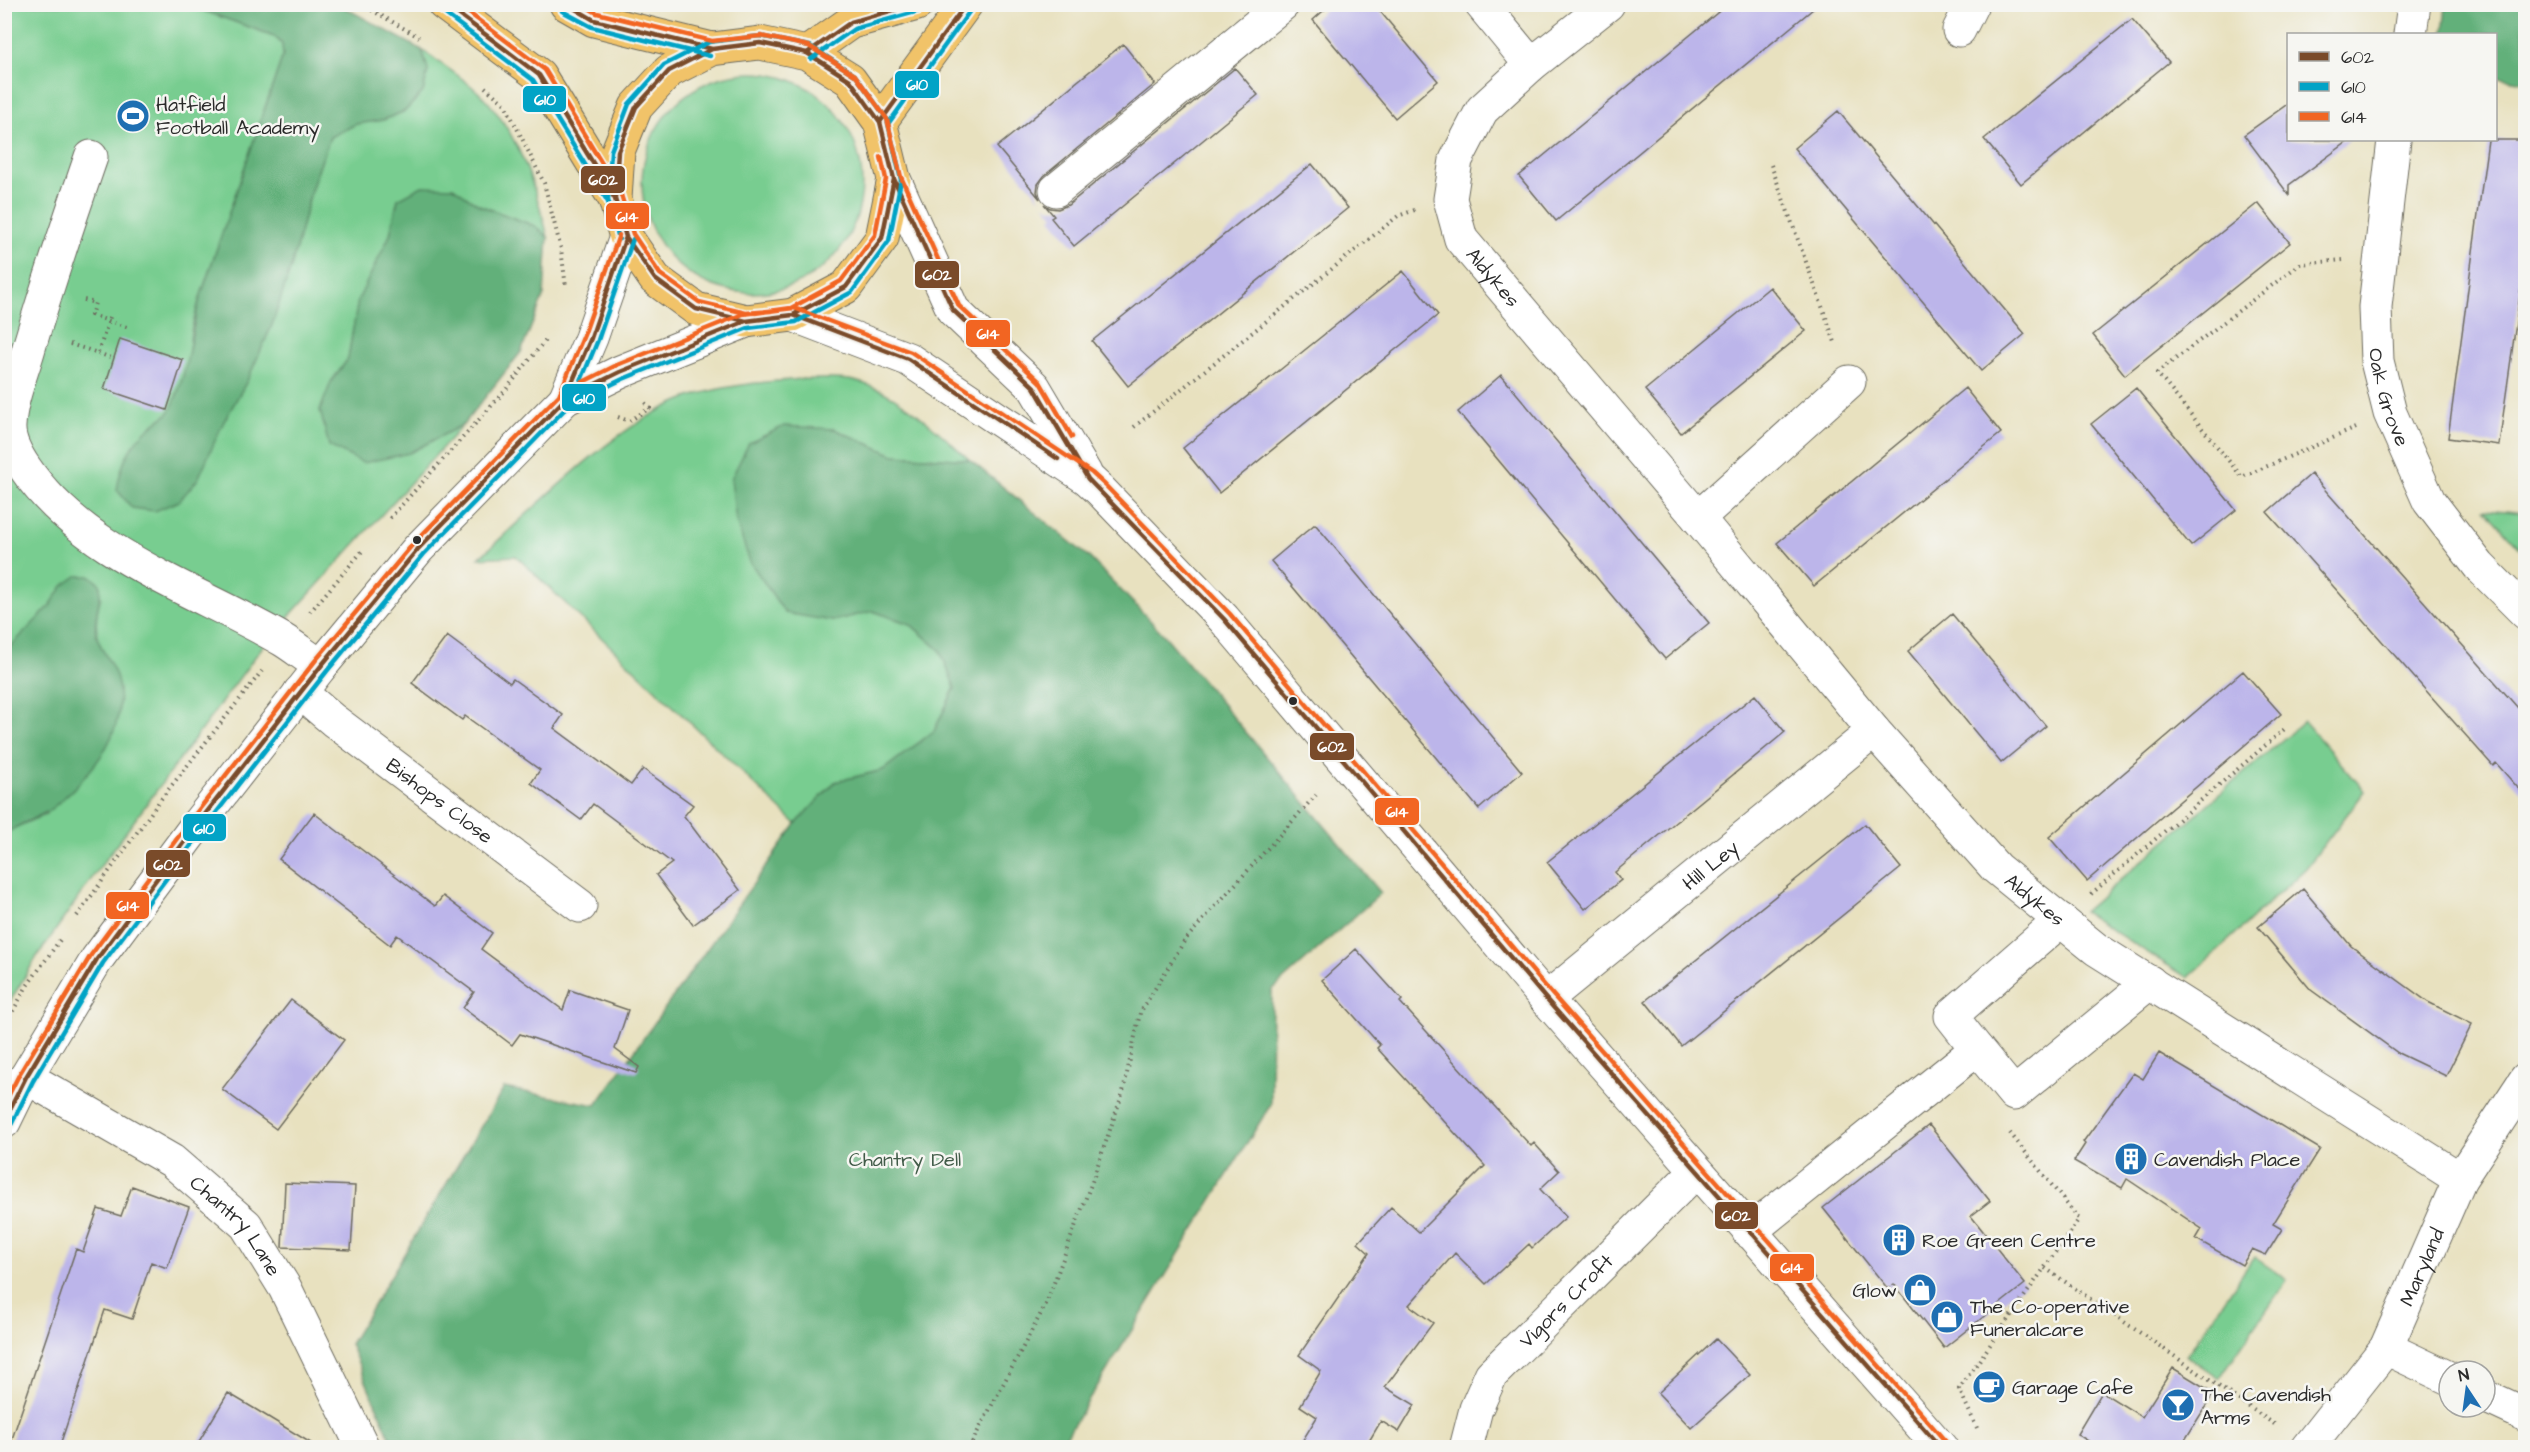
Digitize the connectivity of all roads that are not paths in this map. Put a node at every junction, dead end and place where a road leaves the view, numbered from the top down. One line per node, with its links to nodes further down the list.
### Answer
1 (444, 4): 18 (main road)
2 (566, 4): 10 (main road)
3 (917, 4): 11 (main road)
4 (966, 4): 13 (main road)
5 (1283, 4): 17 (street)
6 (1481, 4): 12 (street)
7 (1608, 4): 12 (street, Aldykes)
8 (2414, 4): 9 (street)
9 (2410, 33)
10 (712, 49): 11 (main road); 18 (main road)
11 (807, 53): 13 (main road)
12 (1531, 65): 25 (street, Aldykes)
13 (880, 122): 16 (main road)
14 (2394, 141): 26 (street, Oak Grove)
15 (91, 157): 27 (street)
16 (894, 179): 20 (main road); 24 (street)
17 (1056, 190)
18 (615, 199): 19 (main road)
19 (626, 237): 21 (main road); 23 (street)
20 (793, 315): 21 (main road); 24 (street)
21 (746, 321): 23 (street)
22 (1849, 382): 25 (street)
23 (565, 399): 27 (street)
24 (1088, 479): 33 (street)
25 (1698, 518): 29 (street, Aldykes)
26 (2526, 613)
27 (321, 666): 28 (street)
28 (300, 692): 30 (street, Bishops Close); 35 (street)
29 (1874, 731): 31 (street, Aldykes); 33 (street, Hill Ley)
30 (580, 906)
31 (2061, 920): 32 (street, Aldykes); 34 (street)
32 (2150, 982): 34 (street); 39 (street, Aldykes)
33 (1546, 999): 38 (street)
34 (1977, 1049): 40 (street)
35 (26, 1077): 37 (street); 46 (street, Chantry Lane)
36 (2526, 1079): 39 (street, Maryland)
37 (4, 1122)
38 (1696, 1171): 40 (street); 47 (street, Vigors Croft)
39 (2460, 1179): 41 (street, Maryland)
40 (1749, 1232): 48 (street)
41 (2386, 1348): 42 (street); 45 (street, Maryland)
42 (2437, 1372)
43 (2497, 1402): 44 (street)
44 (2526, 1415)
45 (2307, 1447)
46 (363, 1448)
47 (1466, 1448)
48 (1941, 1448)

